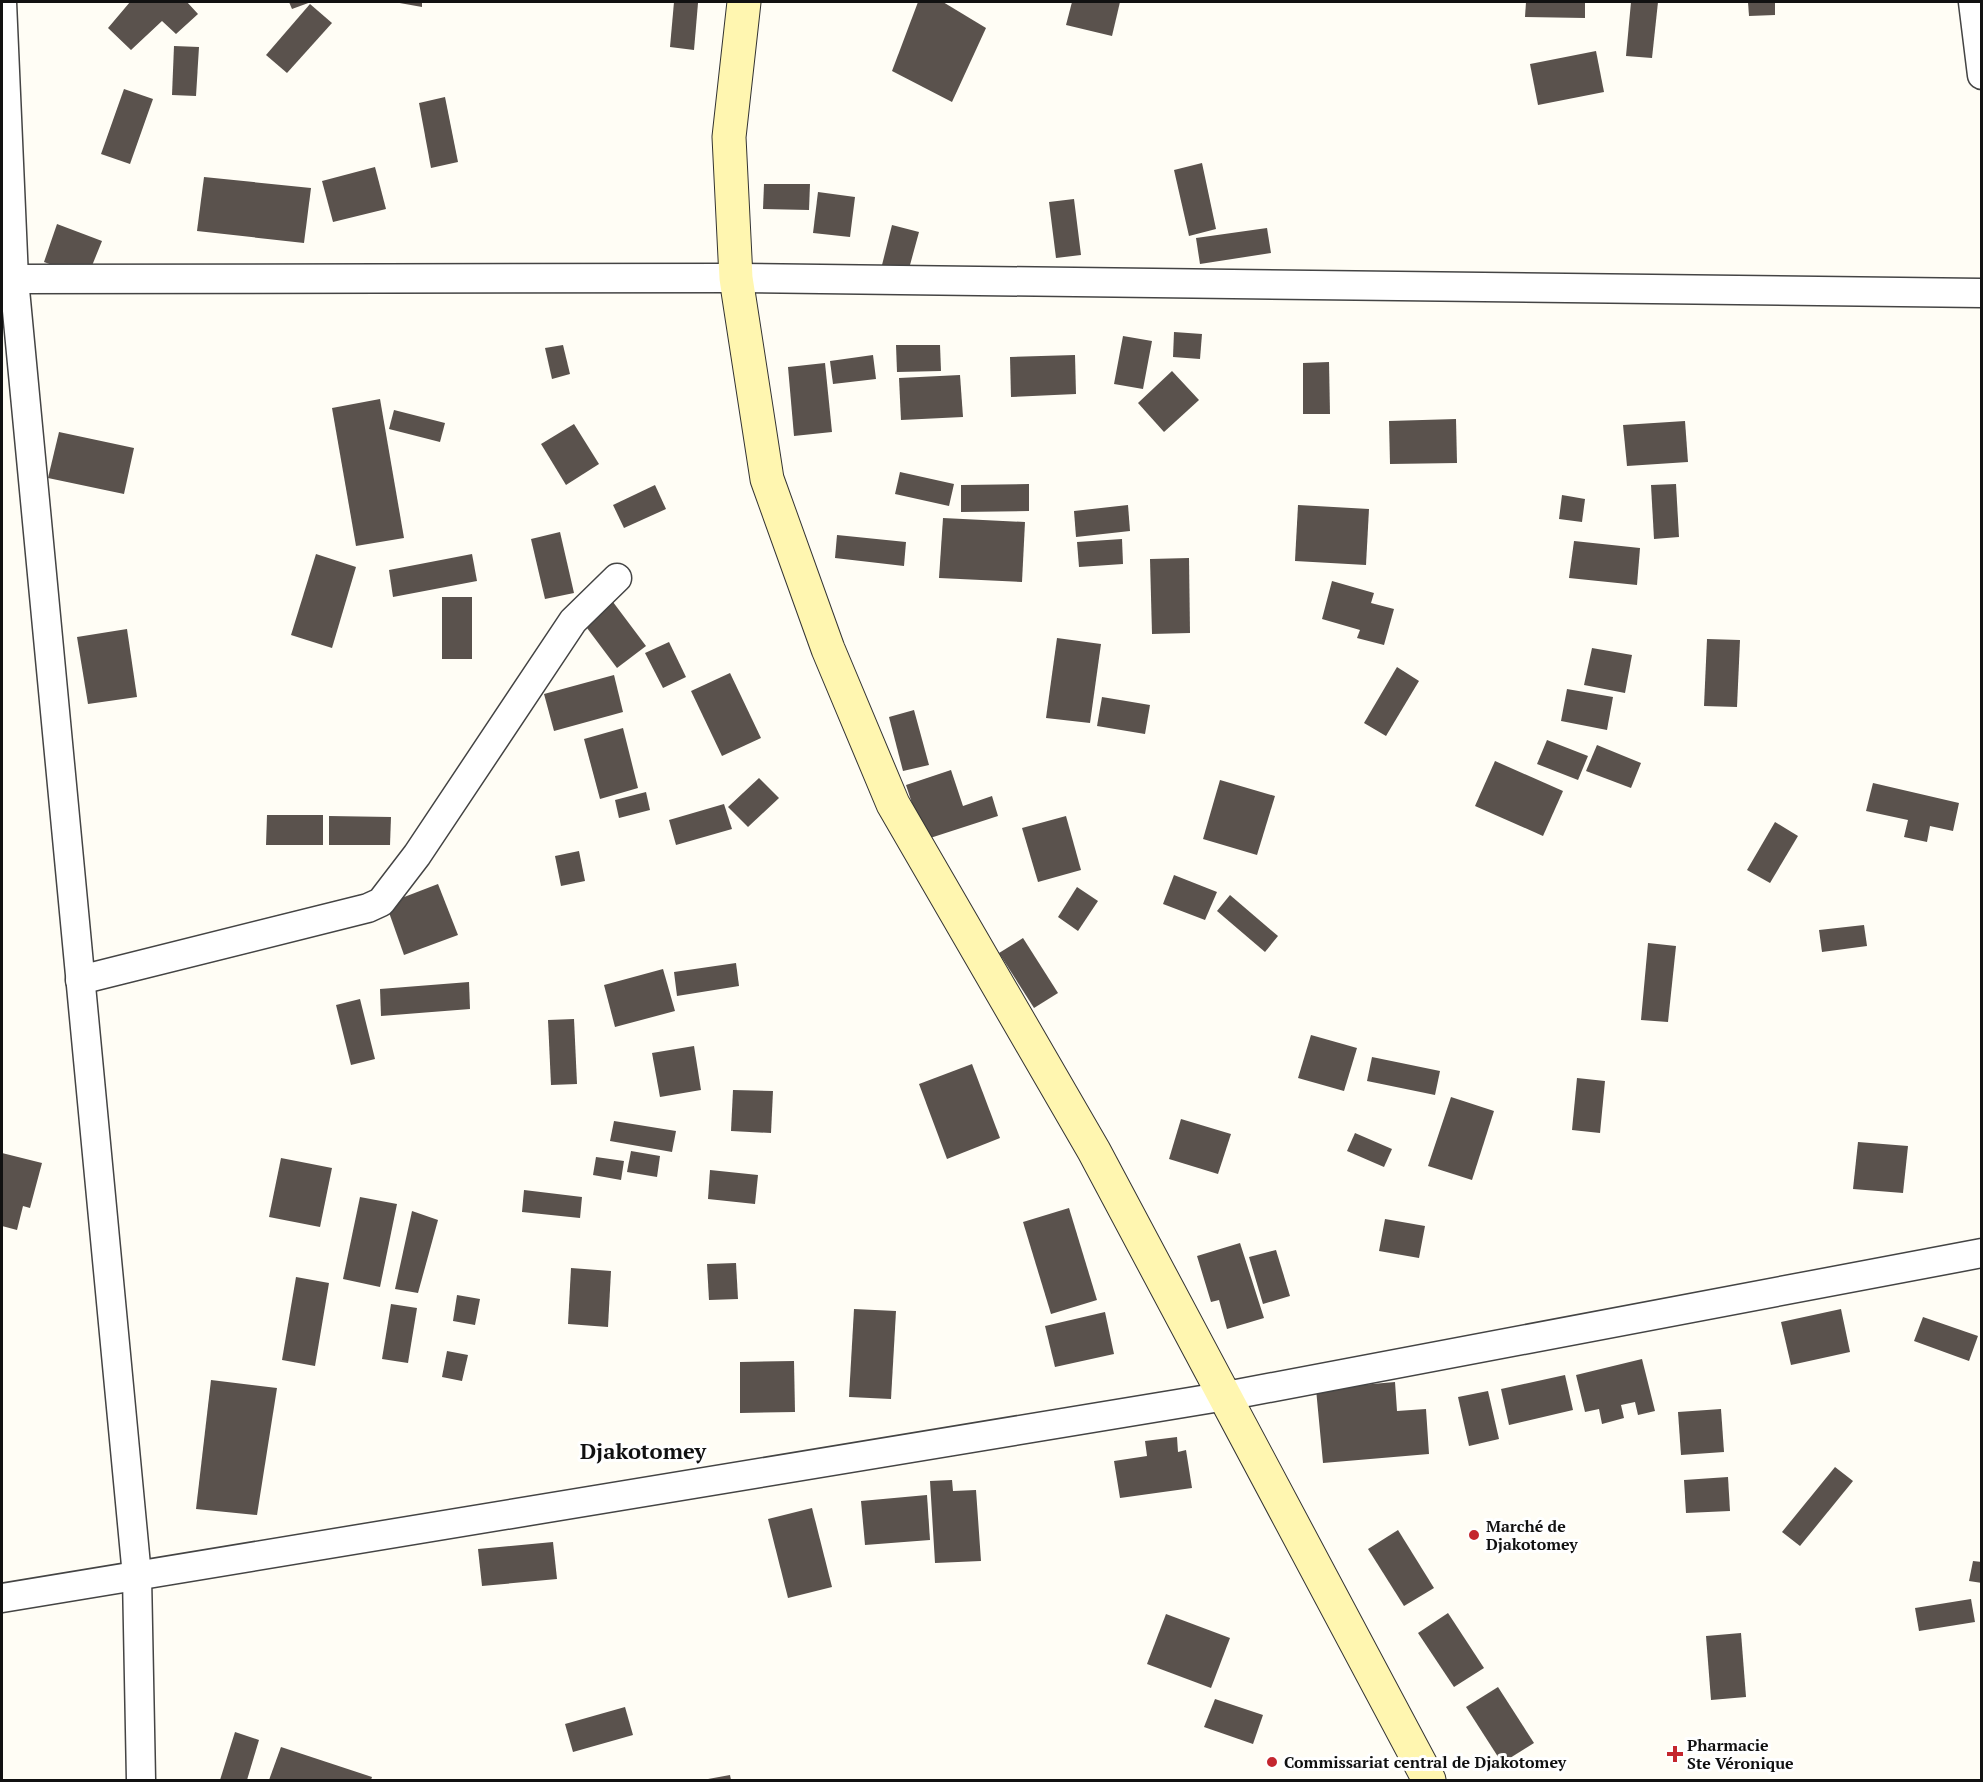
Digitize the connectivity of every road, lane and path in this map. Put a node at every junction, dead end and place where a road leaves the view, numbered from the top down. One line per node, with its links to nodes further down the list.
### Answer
1 (2, 2): 6 (street)
2 (744, 2): 5 (street)
3 (1973, 2): 4 (street)
4 (1982, 75)
5 (736, 278): 6 (street); 7 (street); 11 (street)
6 (8, 279): 9 (street)
7 (1982, 293)
8 (617, 578): 9 (street)
9 (80, 980): 12 (street)
10 (1982, 1253): 11 (street)
11 (1226, 1396): 12 (street); 15 (street)
12 (137, 1576): 13 (street); 14 (street)
13 (2, 1598)
14 (141, 1780)
15 (1430, 1780)

